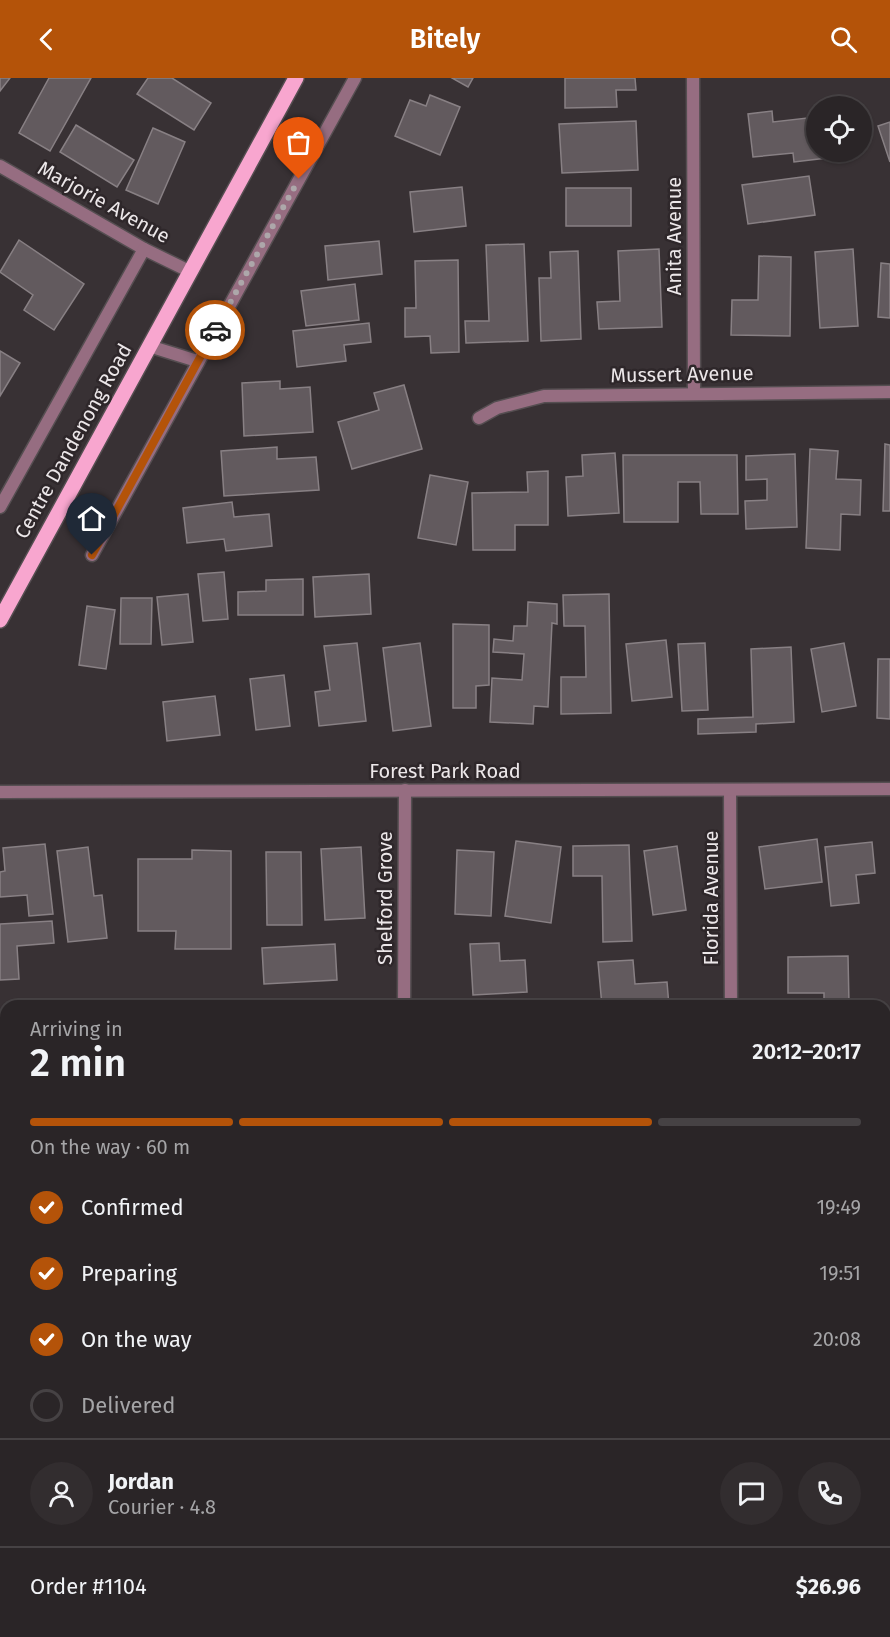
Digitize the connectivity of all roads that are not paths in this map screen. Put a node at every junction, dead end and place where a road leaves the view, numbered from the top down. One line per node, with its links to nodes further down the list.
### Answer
1 (296, 78): 6 (main road, Centre Dandenong Road)
2 (355, 78): 8 (street)
3 (693, 78): 10 (street, Anita Avenue)
4 (0, 166): 5 (street, Marjorie Avenue)
5 (144, 249): 6 (street, Marjorie Avenue); 12 (street, Centre Dandenong Road)
6 (191, 272): 7 (main road, Centre Dandenong Road)
7 (149, 346): 8 (street, Centre Dandenong Road); 14 (main road, Centre Dandenong Road)
8 (197, 362): 13 (street)
9 (890, 392): 10 (street, Mussert Avenue)
10 (694, 393): 11 (street, Mussert Avenue)
11 (480, 418)
12 (0, 507)
13 (92, 555)
14 (1, 614)
15 (890, 789): 17 (street, Forest Park Road)
16 (405, 790): 17 (street, Forest Park Road); 18 (street, Forest Park Road); 19 (street, Shelford Grove)
17 (730, 790): 20 (street, Florida Avenue)
18 (0, 792)
19 (405, 1000)
20 (731, 1000)

